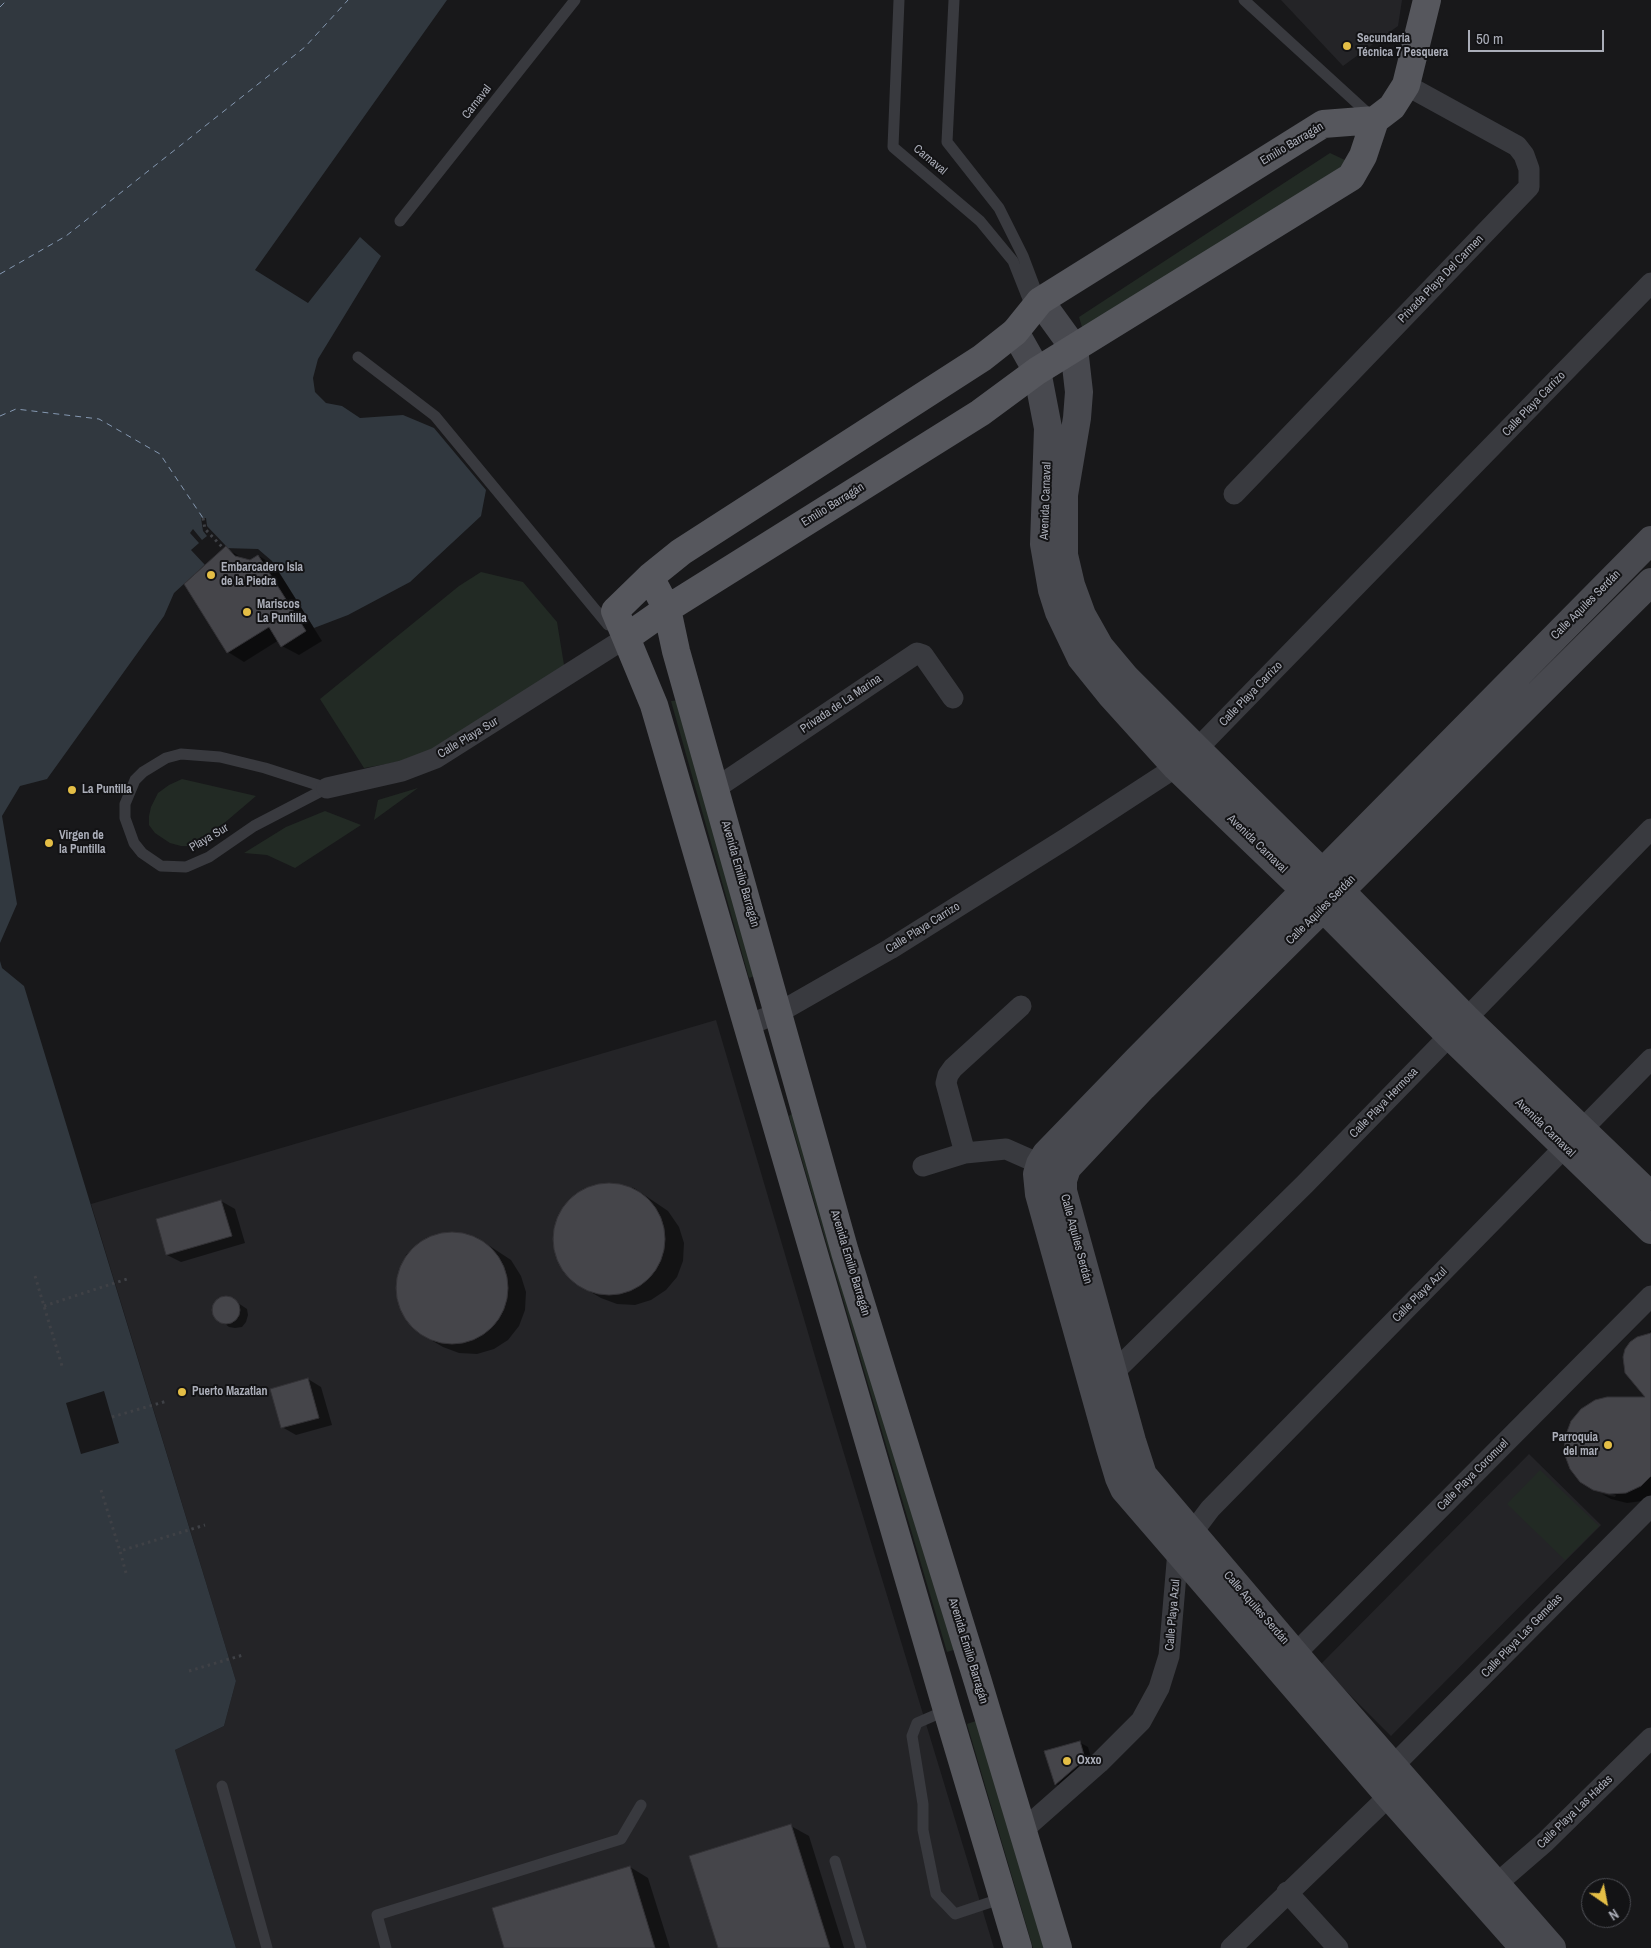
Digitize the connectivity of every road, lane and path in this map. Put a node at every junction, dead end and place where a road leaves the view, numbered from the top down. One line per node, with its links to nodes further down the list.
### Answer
1 (575, 0): 8 (lane, Carnaval)
2 (899, 0): 10 (lane, Carnaval)
3 (954, 0): 10 (lane, Carnaval)
4 (1244, 0): 7 (lane)
5 (1427, 0): 6 (main road)
6 (1406, 85): 7 (main road); 15 (street, Privada Playa Del Carmen)
7 (1375, 120): 10 (main road, Emilio Barragán); 12 (main road, Emilio Barragán)
8 (400, 221)
9 (1651, 284): 24 (street, Calle Playa Carrizo)
10 (1037, 306): 11 (main road, Emilio Barragán); 12 (street)
11 (1015, 332): 14 (street); 19 (main road, Emilio Barragán)
12 (1074, 348): 14 (main road, Emilio Barragán); 24 (street, Avenida Carnaval)
13 (358, 357): 22 (lane)
14 (1037, 371): 21 (main road, Emilio Barragán); 25 (street, Avenida Carnaval)
15 (1234, 494)
16 (203, 518): 18 (path)
17 (1651, 540): 29 (street, Calle Aquiles Serdán)
18 (223, 548)
19 (650, 577): 21 (main road, Avenida Emilio Barragán); 22 (main road, Emilio Barragán)
20 (1651, 582): 29 (street, Calle Aquiles Serdán)
21 (667, 609): 22 (main road, Emilio Barragán); 27 (main road, Avenida Emilio Barragán)
22 (617, 624): 26 (street, Calle Playa Sur); 32 (main road)
23 (953, 698): 27 (street, Privada de La Marina)
24 (1197, 749): 25 (street, Calle Playa Carrizo); 29 (street, Avenida Carnaval)
25 (1176, 767): 29 (street, Avenida Carnaval); 31 (street, Calle Playa Carrizo)
26 (327, 788): 26 (lane, Playa Sur)
27 (716, 788): 31 (main road, Avenida Emilio Barragán)
28 (1651, 829): 33 (street, Calle Playa Hermosa)
29 (1323, 891): 33 (street, Avenida Carnaval); 37 (street, Calle Aquiles Serdán); 46 (street, Calle Aquiles Serdán)
30 (1021, 1006): 36 (street)
31 (778, 1013): 32 (street, Calle Playa Carrizo); 59 (main road, Avenida Emilio Barragán)
32 (748, 1025): 60 (main road)
33 (1458, 1026): 35 (street, Avenida Carnaval); 46 (street, Calle Playa Hermosa)
34 (1651, 1059): 35 (street, Calle Playa Azul)
35 (1574, 1138): 39 (street, Avenida Carnaval); 40 (street, Avenida Carnaval); 53 (street, Calle Playa Azul)
36 (965, 1153): 37 (street); 38 (street)
37 (1040, 1164): 49 (street, Calle Aquiles Serdán)
38 (922, 1166)
39 (1651, 1196)
40 (1651, 1230)
41 (35, 1276): 44 (path)
42 (130, 1278): 44 (path)
43 (1651, 1296): 56 (street, Calle Playa Coromuel)
44 (44, 1306): 45 (path)
45 (62, 1366)
46 (1113, 1373): 49 (street, Calle Aquiles Serdán)
47 (167, 1401): 48 (path)
48 (112, 1417)
49 (1121, 1444): 53 (street, Calle Aquiles Serdán)
50 (101, 1490): 54 (path)
51 (1651, 1506): 63 (street, Calle Playa Las Gemelas)
52 (206, 1525): 54 (path)
53 (1185, 1542): 56 (street, Calle Aquiles Serdán); 61 (street, Calle Aquiles Serdán); 67 (street, Calle Playa Azul)
54 (120, 1551): 55 (path)
55 (126, 1573)
56 (1296, 1653): 61 (street, Calle Aquiles Serdán)
57 (243, 1655): 58 (path)
58 (189, 1671)
59 (978, 1682): 60 (main road); 67 (main road, Avenida Emilio Barragán)
60 (944, 1701): 71 (main road); 71 (lane)
61 (1340, 1721): 63 (street, Calle Aquiles Serdán); 65 (street, Calle Aquiles Serdán)
62 (1651, 1738): 69 (street, Calle Playa Las Hadas)
63 (1393, 1766): 69 (street, Calle Aquiles Serdán)
64 (222, 1786): 72 (lane)
65 (1389, 1796): 69 (street, Calle Aquiles Serdán); 70 (street)
66 (641, 1805): 73 (lane)
67 (1022, 1831): 76 (main road, Avenida Emilio Barragán)
68 (835, 1861): 74 (lane)
69 (1488, 1891): 79 (street, Calle Aquiles Serdán); 80 (street, Calle Aquiles Serdán)
70 (1287, 1892): 77 (street); 78 (street)
71 (1003, 1898): 75 (main road)
72 (267, 1948)
73 (386, 1948)
74 (862, 1948)
75 (1018, 1948)
76 (1058, 1948)
77 (1231, 1948)
78 (1338, 1948)
79 (1524, 1948)
80 (1552, 1948)

